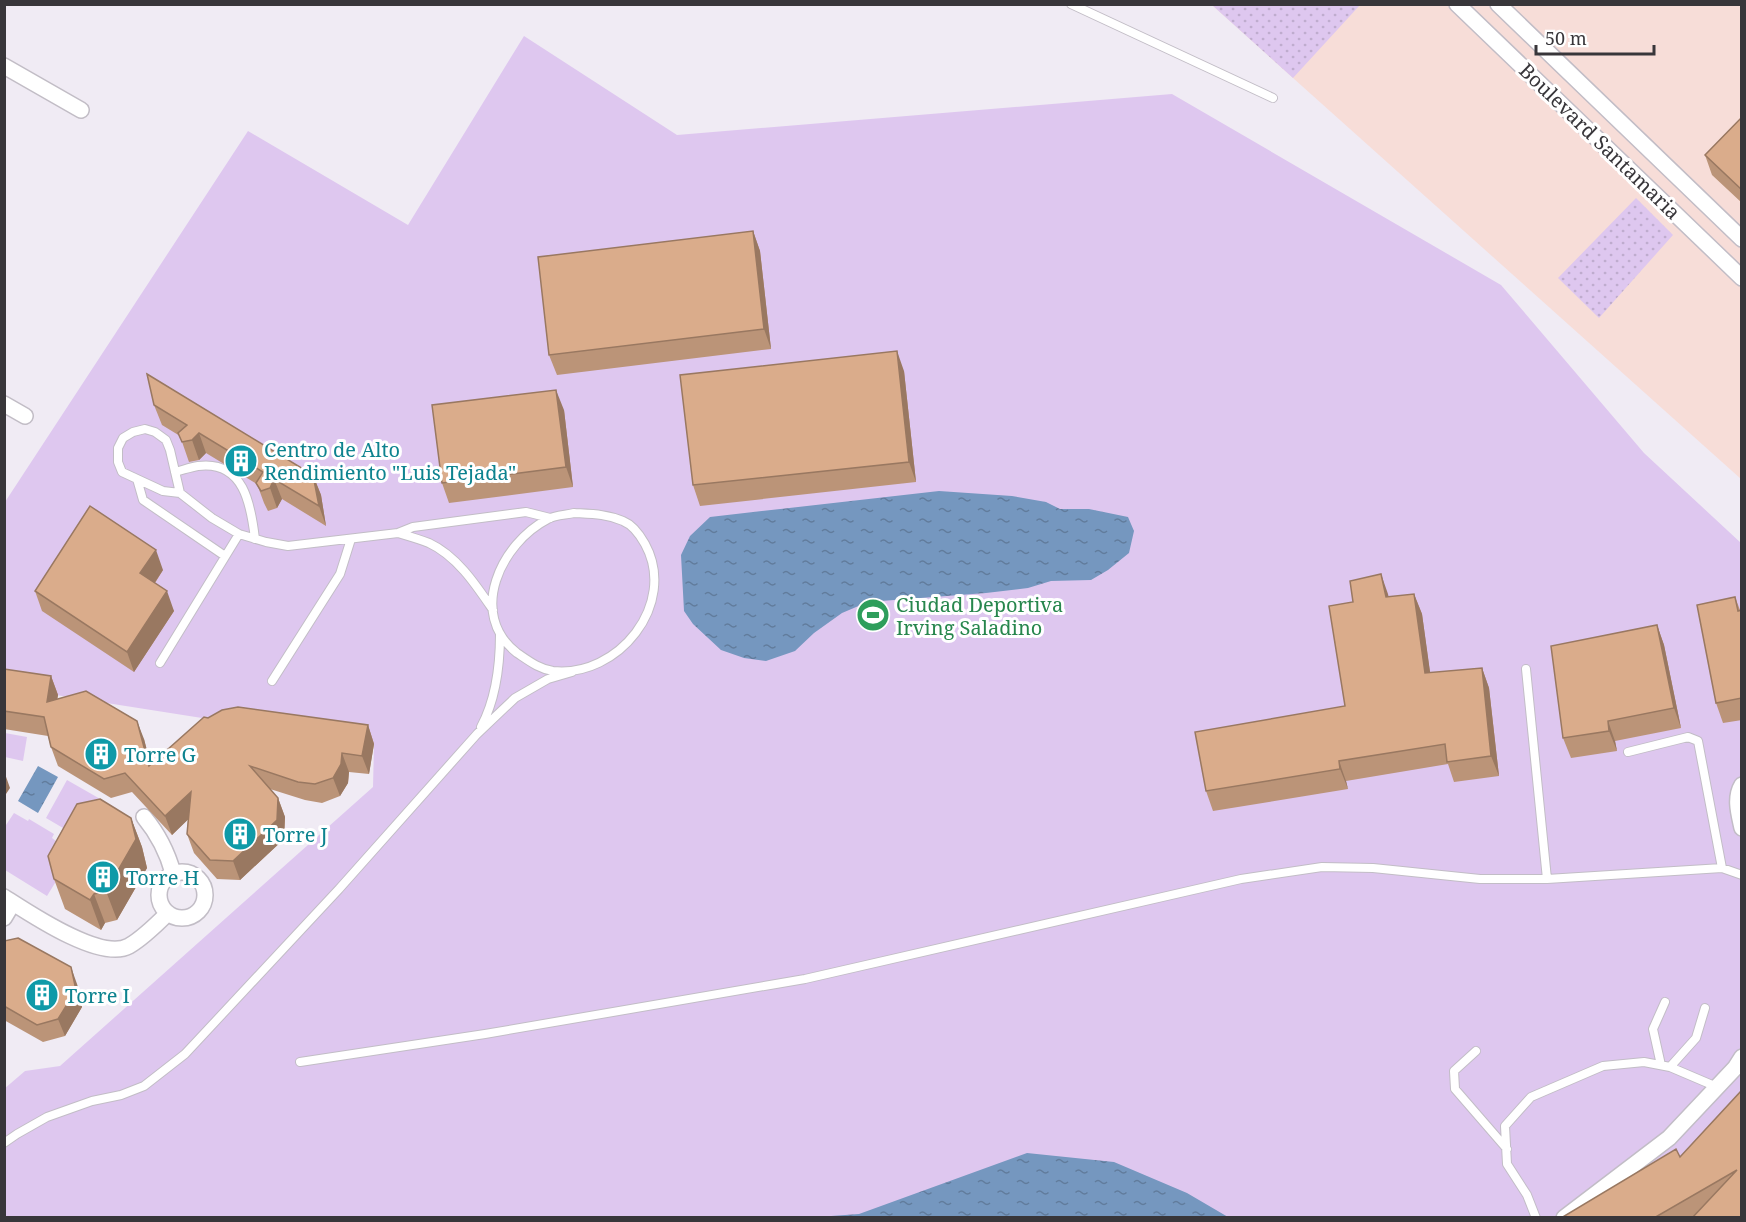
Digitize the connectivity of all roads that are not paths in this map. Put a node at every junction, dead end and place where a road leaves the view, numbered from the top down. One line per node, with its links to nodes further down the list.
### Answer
1 (1071, 4): 5 (lane)
2 (1457, 4): 8 (street, Boulevard Santamaria)
3 (1498, 4): 7 (street, Boulevard Santamaria)
4 (4, 66): 6 (street)
5 (1273, 98)
6 (81, 110)
7 (1742, 239)
8 (1742, 278)
9 (4, 404): 10 (street)
10 (25, 416)
11 (175, 472): 12 (lane); 13 (lane); 17 (lane)
12 (138, 479): 13 (lane); 19 (lane)
13 (180, 493): 16 (lane)
14 (550, 518): 15 (lane); 20 (lane); 24 (lane)
15 (398, 533): 18 (lane); 20 (lane)
16 (238, 534): 17 (lane); 19 (lane)
17 (255, 538): 18 (lane)
18 (351, 539): 25 (lane)
19 (225, 556): 22 (lane)
20 (493, 610): 21 (lane)
21 (500, 634): 24 (lane); 26 (lane)
22 (160, 663)
23 (1526, 669): 34 (lane)
24 (572, 672): 26 (lane)
25 (272, 681)
26 (477, 734): 45 (lane)
27 (1628, 752): 31 (lane)
28 (1742, 785): 30 (street)
29 (144, 817): 32 (street)
30 (1742, 828)
31 (1722, 868): 33 (lane); 34 (lane)
32 (173, 873): 36 (street); 36 (street)
33 (1742, 875)
34 (1547, 879): 42 (lane)
35 (9, 900): 36 (street); 37 (street)
36 (168, 913)
37 (4, 918)
38 (1665, 1002): 43 (lane)
39 (1705, 1008): 43 (lane)
40 (1476, 1052): 46 (lane)
41 (1742, 1057): 44 (street)
42 (300, 1062)
43 (1666, 1066): 44 (lane); 46 (lane)
44 (1717, 1087): 48 (street)
45 (4, 1143)
46 (1507, 1149): 47 (lane)
47 (1536, 1218)
48 (1564, 1218)

